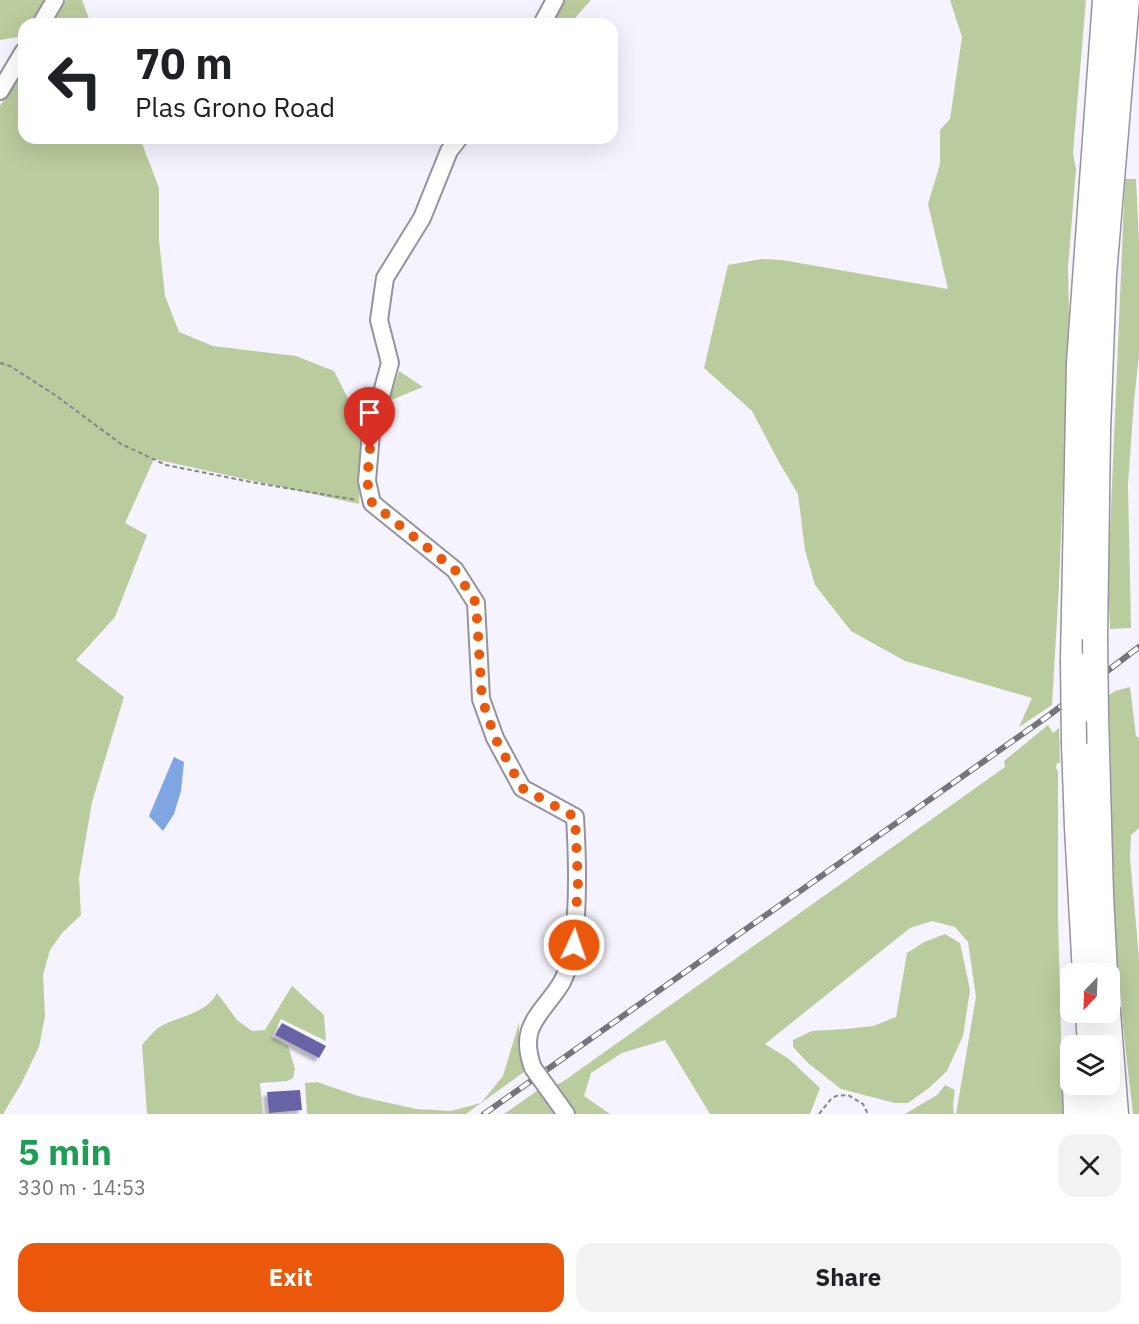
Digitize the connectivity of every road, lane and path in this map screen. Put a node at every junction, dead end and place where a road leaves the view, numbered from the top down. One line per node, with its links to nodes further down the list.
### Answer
1 (55, 0): 5 (street)
2 (555, 0): 6 (street)
3 (1105, 0): 12 (highway, bridge)
4 (1127, 0): 15 (highway, bridge)
5 (44, 18)
6 (545, 18)
7 (18, 61): 8 (street)
8 (0, 91)
9 (454, 144): 11 (street)
10 (0, 363): 11 (path)
11 (372, 503): 20 (street, bridge)
12 (1077, 827): 13 (highway); 14 (highway)
13 (1073, 963)
14 (1084, 963)
15 (1105, 963)
16 (1102, 1023): 25 (highway)
17 (1103, 1023): 26 (highway)
18 (1075, 1095): 23 (highway)
19 (1094, 1095): 24 (highway)
20 (566, 1114)
21 (819, 1114): 22 (path)
22 (868, 1114)
23 (1076, 1114)
24 (1095, 1114)
25 (1116, 1114)
26 (1123, 1114)

